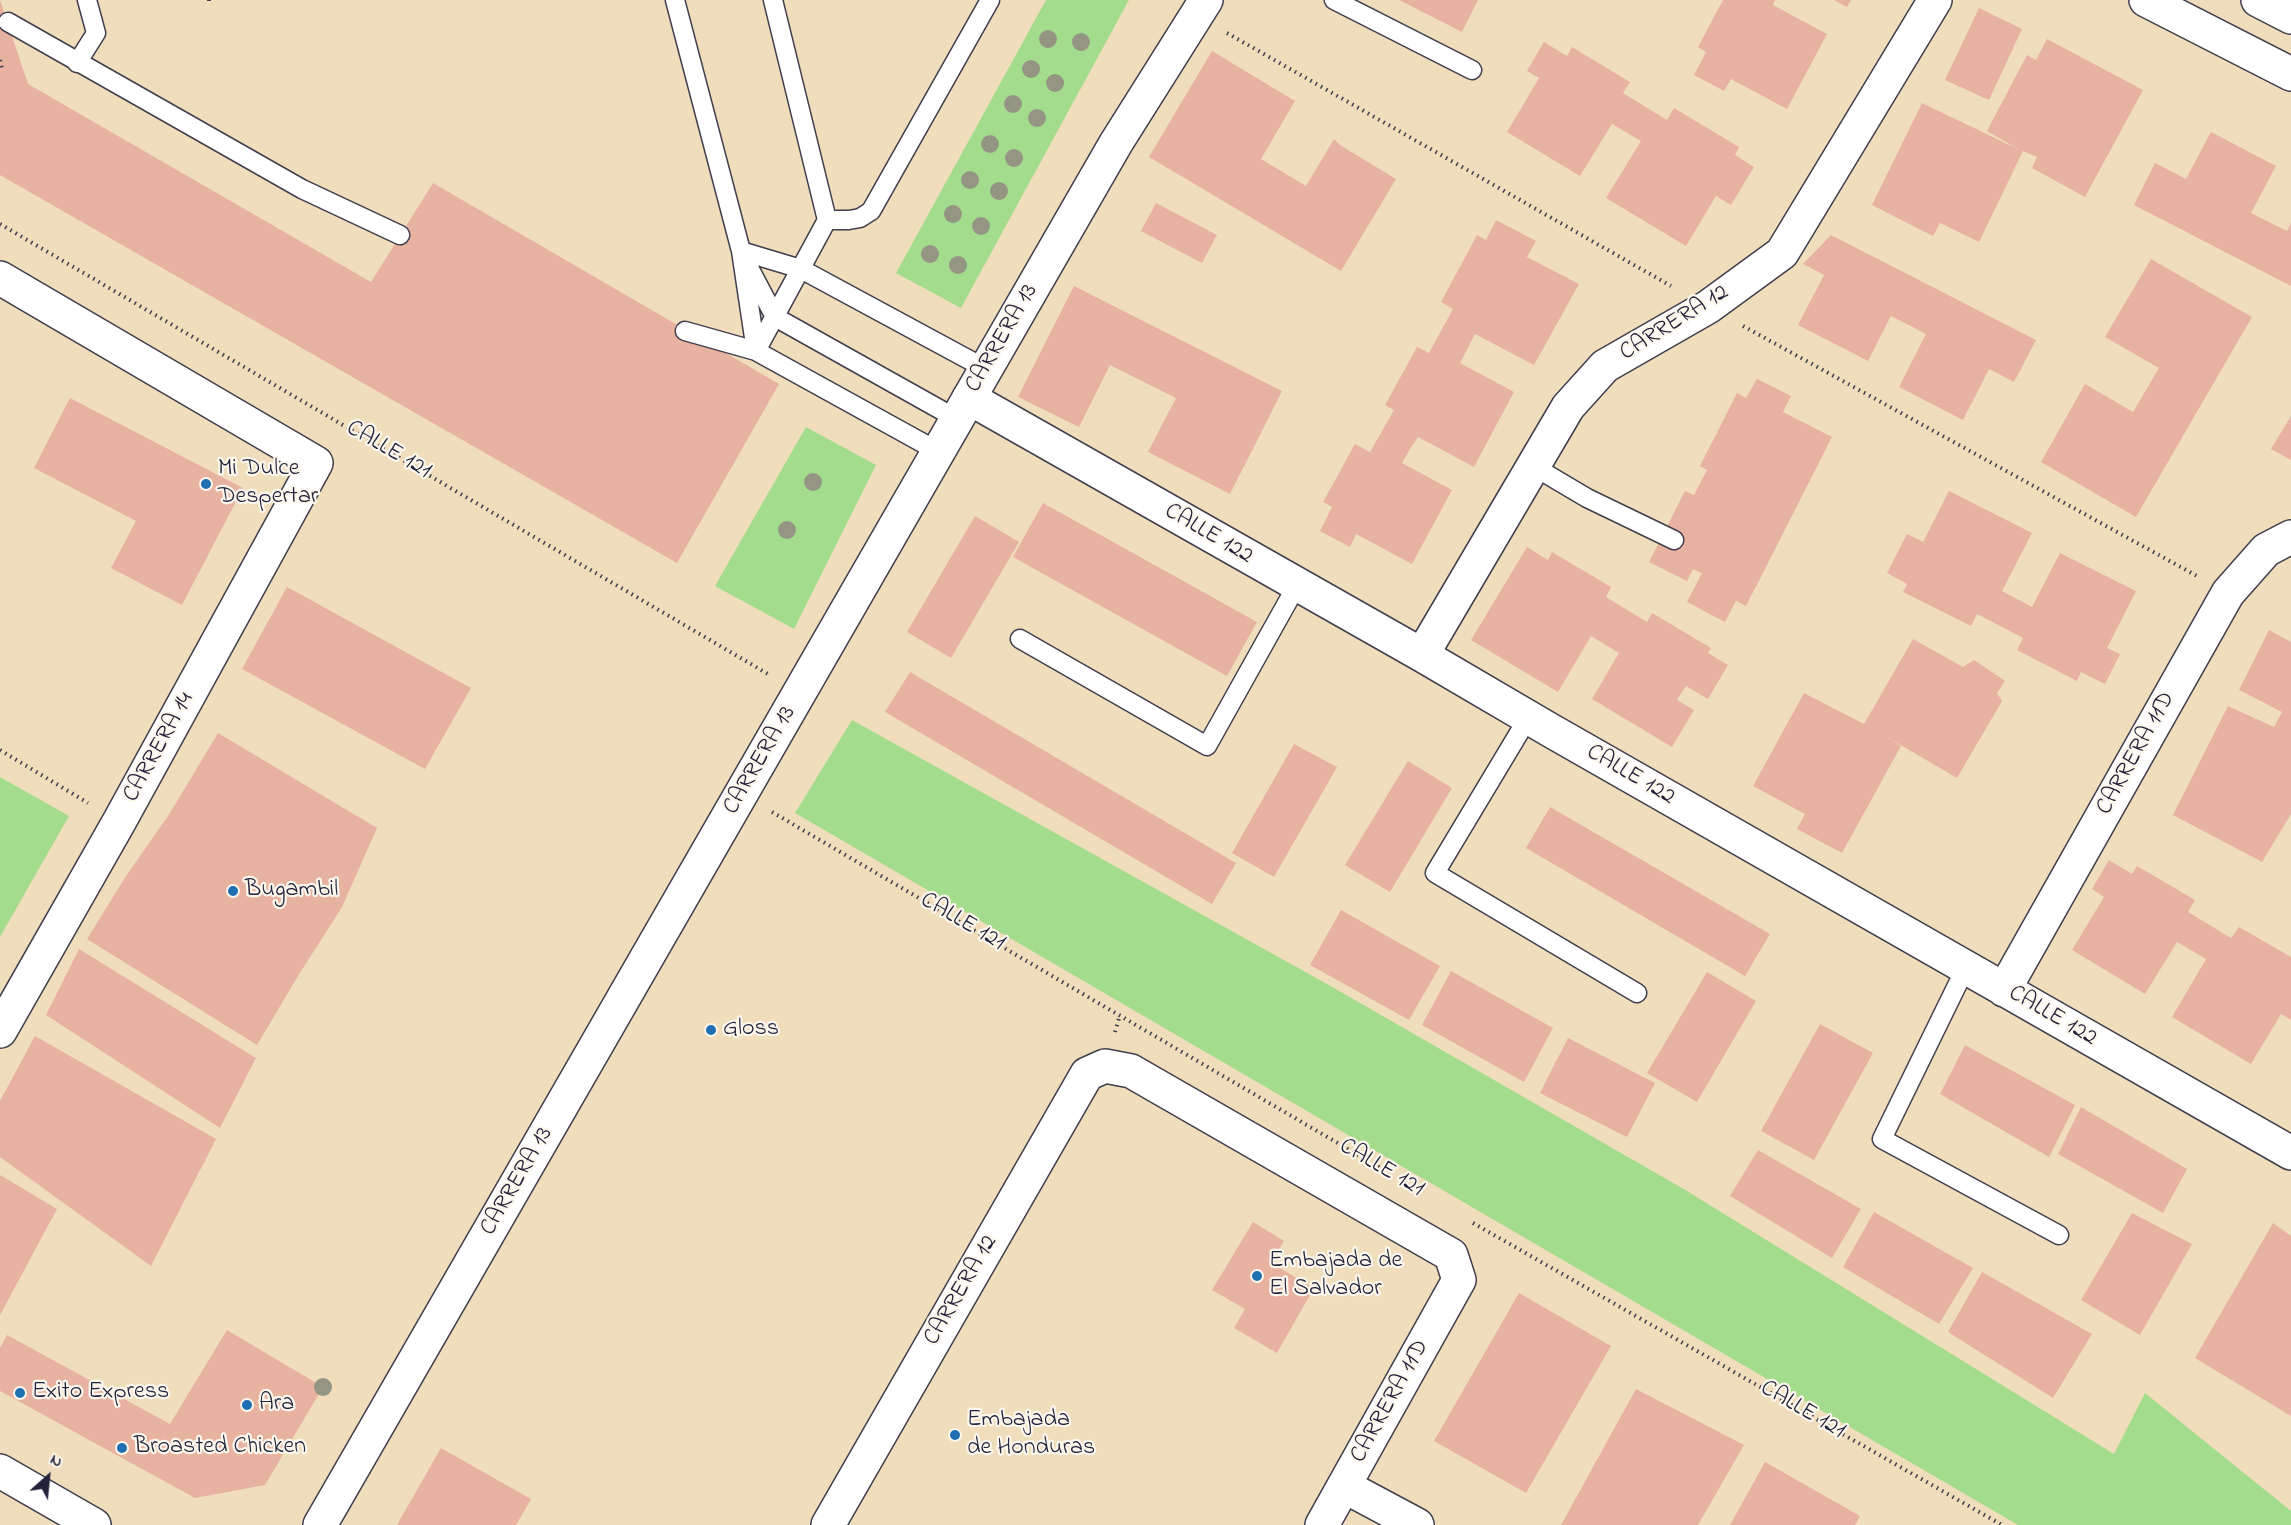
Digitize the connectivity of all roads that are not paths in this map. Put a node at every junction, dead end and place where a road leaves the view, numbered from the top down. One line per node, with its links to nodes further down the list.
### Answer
1 (87, 0): 12 (lane)
2 (675, 0): 17 (lane)
3 (773, 0): 15 (lane)
4 (990, 0): 15 (lane)
5 (1206, 0): 23 (street, CARRERA 13)
6 (1334, 0): 13 (lane)
7 (1935, 0): 27 (street, CARRERA 12)
8 (2146, 0): 14 (street)
9 (2258, 0): 10 (street)
10 (2291, 17)
11 (8, 22): 12 (lane)
12 (78, 63): 16 (lane)
13 (1473, 70)
14 (2291, 74)
15 (827, 220): 18 (lane)
16 (400, 235)
17 (741, 251): 18 (lane); 20 (lane); 22 (lane)
18 (801, 269): 20 (lane); 23 (lane)
19 (0, 278): 26 (street, CALLE 121)
20 (775, 317): 22 (lane); 24 (lane)
21 (685, 331): 22 (lane)
22 (756, 351): 25 (lane)
23 (986, 369): 24 (street, CARRERA 13)
24 (963, 408): 25 (street, CARRERA 13); 30 (street, CALLE 122)
25 (939, 452): 45 (street, CARRERA 13)
26 (316, 463): 37 (street, CARRERA 14)
27 (1533, 466): 29 (lane); 32 (street, CARRERA 12)
28 (2291, 537): 35 (street, CARRERA 11D)
29 (1674, 540)
30 (1297, 585): 31 (lane); 32 (street, CALLE 122)
31 (1020, 639)
32 (1422, 655): 33 (street, CALLE 122)
33 (1528, 718): 34 (street, CALLE 122); 36 (lane)
34 (1966, 967): 35 (street, CALLE 122); 40 (lane)
35 (2004, 990): 39 (street, CALLE 122)
36 (1637, 993)
37 (0, 1030)
38 (1105, 1066): 41 (street, CALLE 121); 46 (street, CARRERA 12)
39 (2288, 1144)
40 (2059, 1234)
41 (1459, 1280): 43 (street, CARRERA 11D)
42 (0, 1471): 44 (street)
43 (1344, 1486): 47 (street, CARRERA 11D); 48 (street)
44 (94, 1525)
45 (320, 1525)
46 (828, 1525)
47 (1322, 1525)
48 (1417, 1525)

